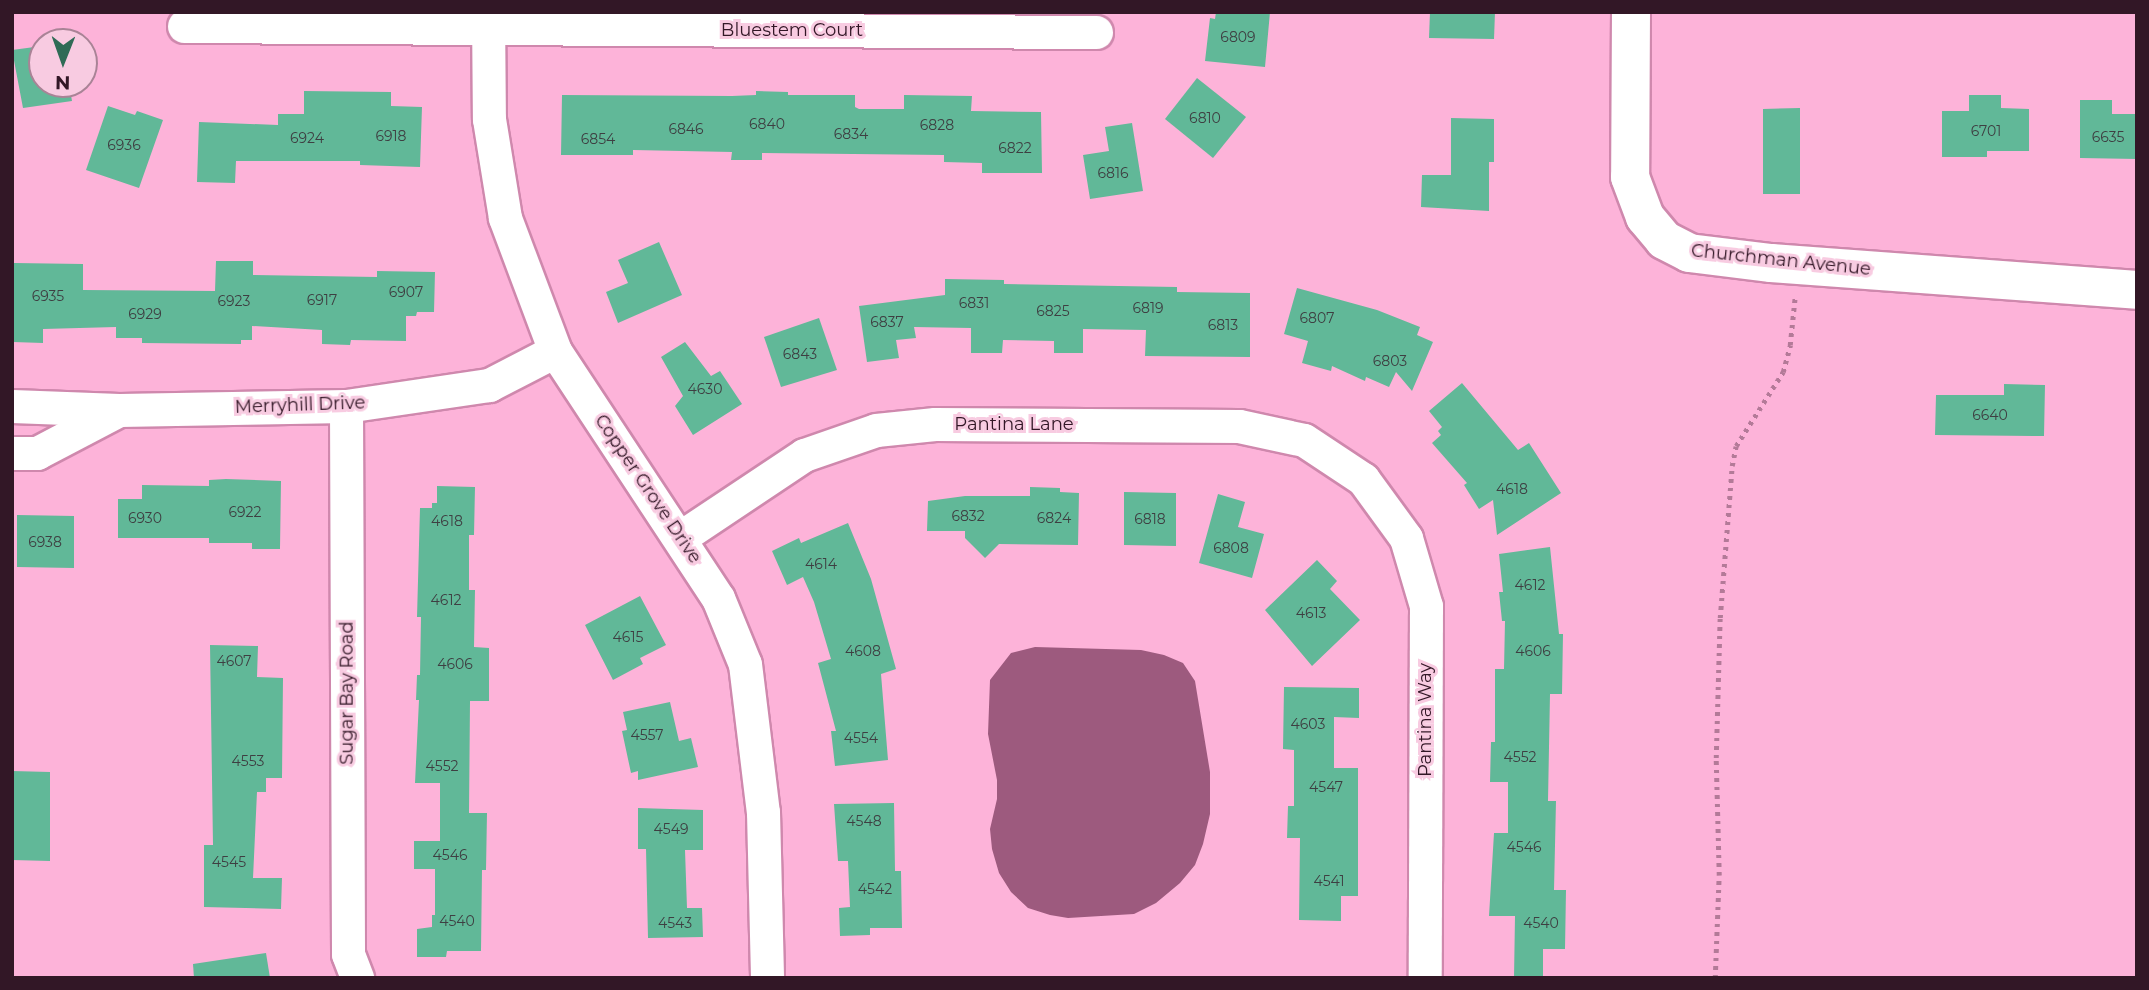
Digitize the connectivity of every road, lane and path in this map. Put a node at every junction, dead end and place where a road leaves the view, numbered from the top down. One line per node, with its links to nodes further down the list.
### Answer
1 (1631, 12): 5 (street, Churchman Avenue)
2 (488, 20): 3 (street, Bluestem Court); 4 (street, Bluestem Court); 7 (street, Copper Grove Drive)
3 (184, 26)
4 (1096, 32)
5 (1798, 264): 6 (street, Churchman Avenue); 17 (path)
6 (2137, 289)
7 (555, 351): 9 (street, Merryhill Drive); 13 (street, Copper Grove Drive)
8 (12, 406): 10 (street, Merryhill Drive)
9 (346, 406): 10 (street, Merryhill Drive); 14 (street, Sugar Bay Road)
10 (119, 410): 11 (street, Merryhill Drive)
11 (12, 453)
12 (1363, 480): 13 (street, Pantina Lane); 16 (street, Pantina Way)
13 (681, 537): 15 (street, Copper Grove Drive)
14 (357, 978)
15 (767, 978)
16 (1425, 978)
17 (1715, 978)

